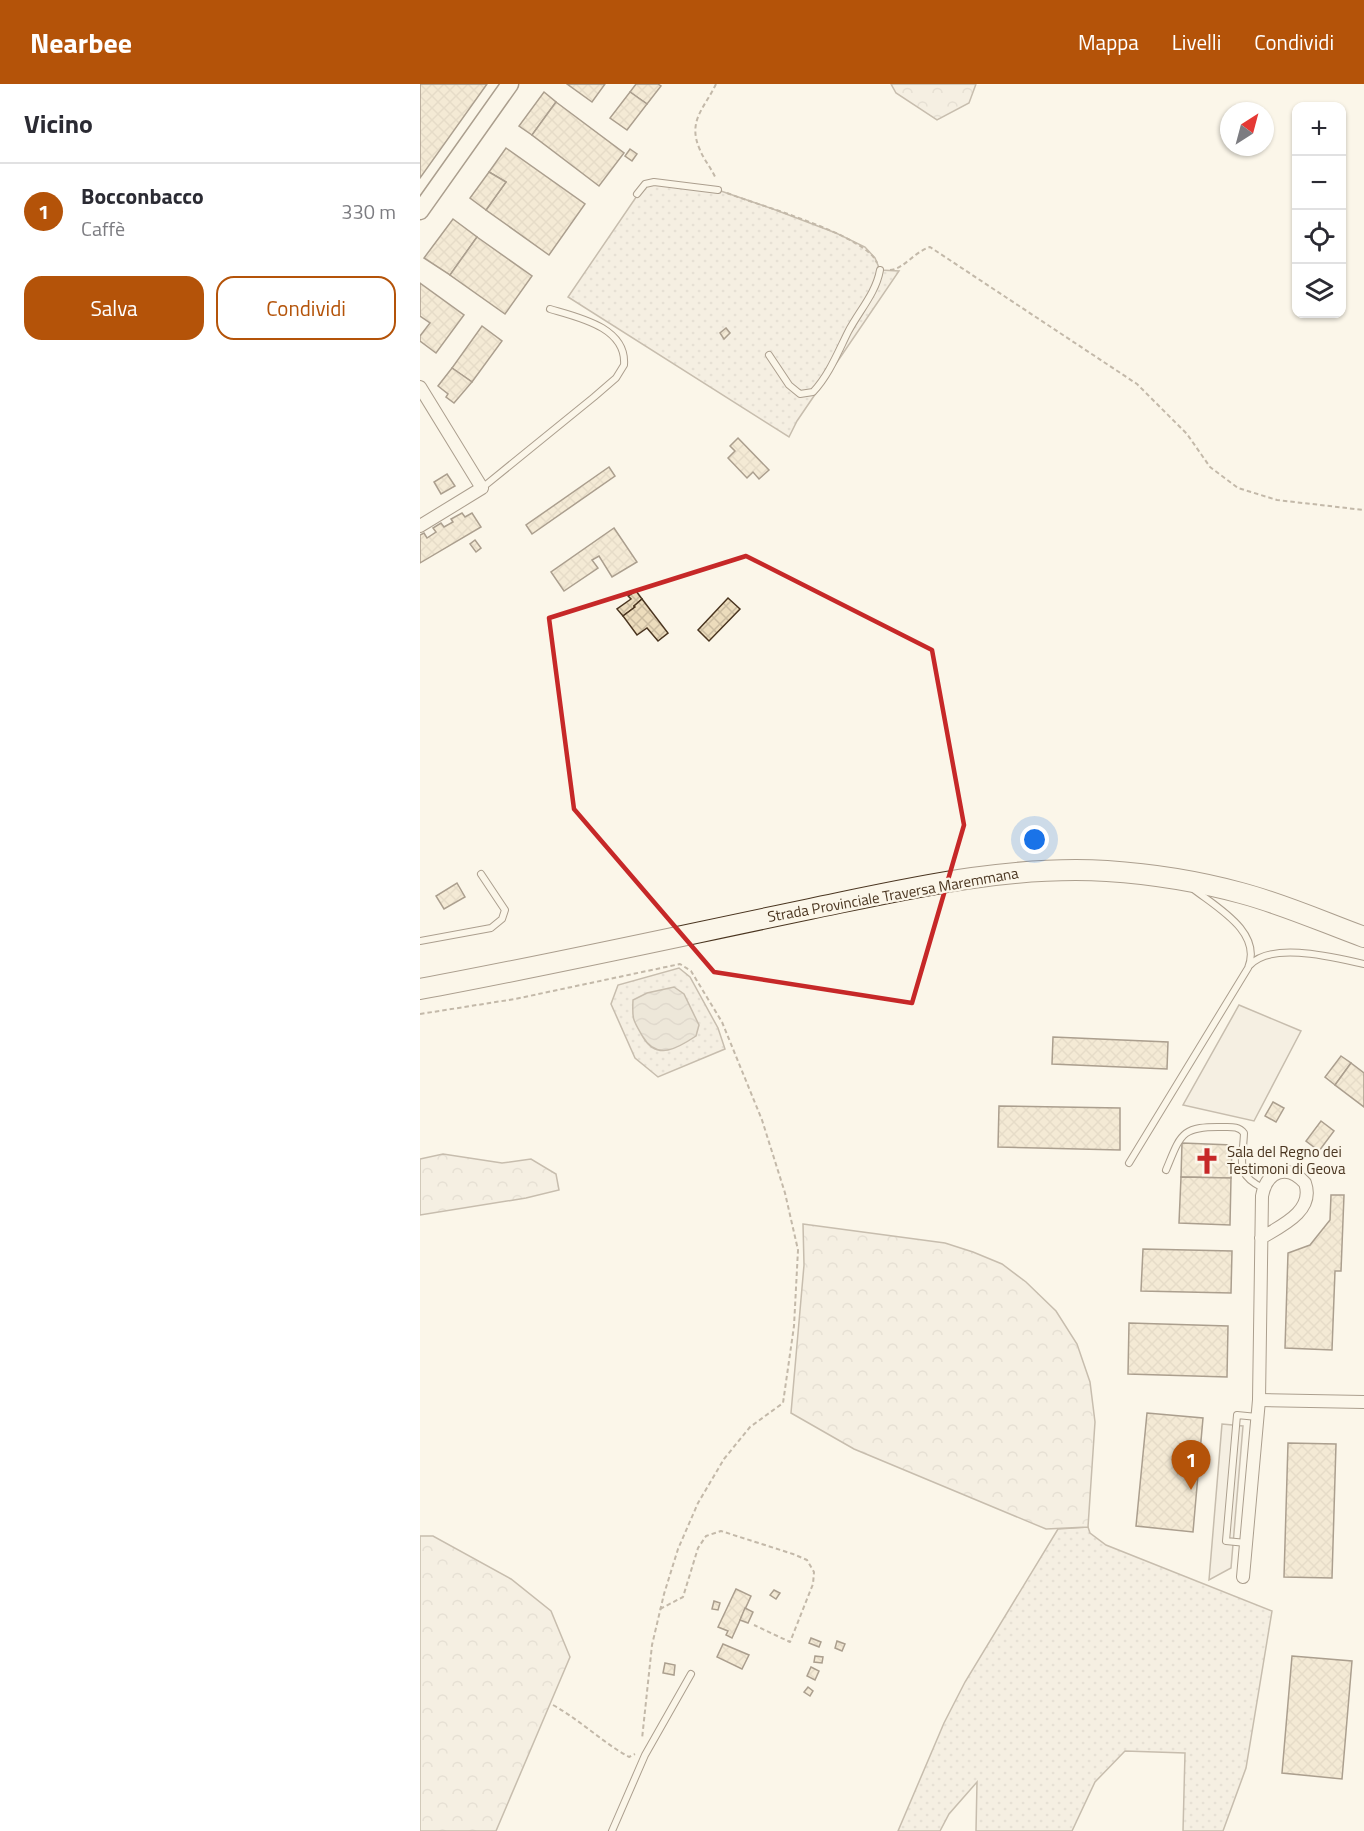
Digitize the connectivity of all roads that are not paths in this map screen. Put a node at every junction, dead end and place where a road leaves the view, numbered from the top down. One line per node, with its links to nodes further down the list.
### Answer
1 (510, 84): 4 (street)
2 (718, 190): 3 (lane)
3 (637, 194)
4 (420, 211)
5 (880, 270): 7 (lane)
6 (550, 309): 9 (lane)
7 (769, 355)
8 (420, 387): 9 (street)
9 (482, 488): 10 (street)
10 (420, 526)
11 (481, 874): 14 (lane)
12 (1180, 880): 13 (main road, Strada Provinciale Traversa Maremmana); 16 (lane); 17 (main road, Strada Provinciale Traversa Maremmana)
13 (1364, 937)
14 (420, 941)
15 (1364, 964): 16 (lane)
16 (1248, 968): 18 (lane)
17 (420, 989)
18 (1129, 1163)
19 (1166, 1170): 20 (lane)
20 (1263, 1188): 21 (street); 21 (street)
21 (1262, 1238): 22 (street)
22 (1259, 1400): 23 (street); 24 (street)
23 (1364, 1402)
24 (1258, 1417): 25 (street); 25 (lane)
25 (1246, 1543): 26 (street)
26 (1244, 1577)
27 (691, 1674): 28 (lane)
28 (612, 1831)

